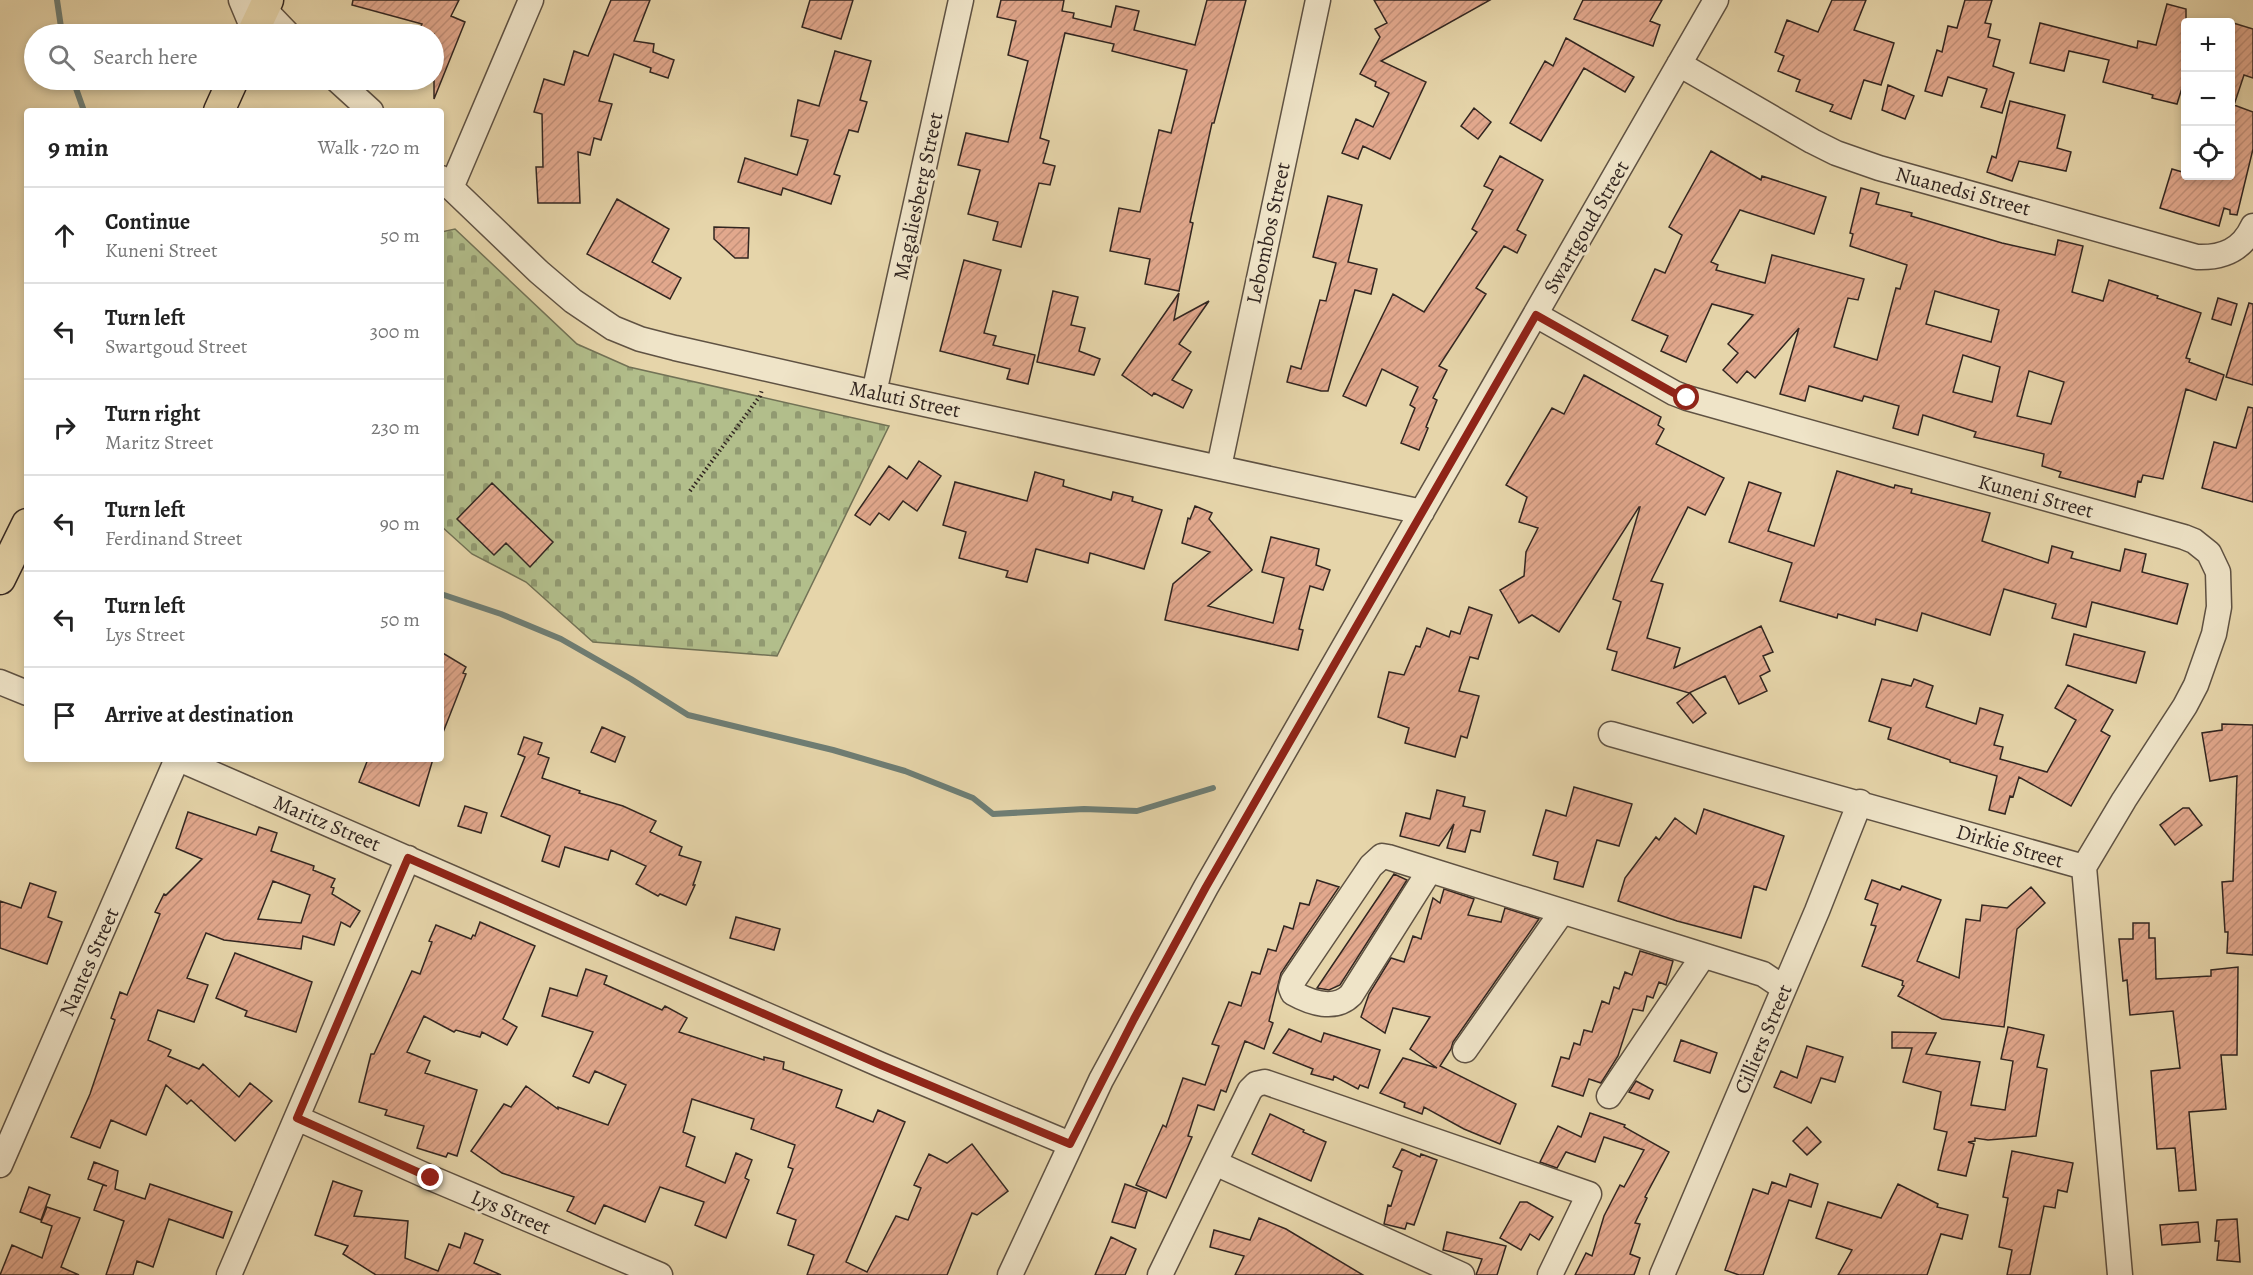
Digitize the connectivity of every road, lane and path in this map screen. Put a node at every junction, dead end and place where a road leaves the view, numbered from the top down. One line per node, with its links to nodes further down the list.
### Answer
1 (531, 0): 12 (street)
2 (961, 0): 16 (street, Magaliesberg Street)
3 (1318, 0): 17 (street, Lebombos Street)
4 (1716, 0): 7 (street, Swartgoud Street)
5 (256, 15): 6 (street)
6 (271, 24)
7 (1679, 64): 13 (street, Nuanedsi Street); 14 (street, Swartgoud Street)
8 (228, 90): 10 (main road)
9 (348, 90): 11 (street)
10 (220, 108)
11 (368, 108)
12 (446, 183): 15 (street, Maluti Street)
13 (2253, 226)
14 (1536, 315): 19 (street, Swartgoud Street); 29 (street, Kuneni Street)
15 (770, 369): 16 (street, Maluti Street); 18 (path)
16 (874, 393): 17 (street, Maluti Street)
17 (1219, 467): 19 (street, Maluti Street)
18 (690, 491)
19 (1422, 512): 37 (street, Swartgoud Street)
20 (24, 530): 21 (main road)
21 (0, 579)
22 (0, 682): 23 (street)
23 (24, 692)
24 (1611, 734): 27 (street, Dirkie Street)
25 (177, 762): 39 (street, Nantes Street)
26 (185, 762): 28 (street, Maritz Street)
27 (1860, 802): 29 (street, Dirkie Street); 33 (street, Cilliers Street)
28 (408, 858): 36 (street); 37 (street, Maritz Street)
29 (2084, 867): 47 (street, Dirkie Street)
30 (1430, 870): 30 (street); 31 (street)
31 (1562, 912): 32 (street); 34 (street)
32 (1703, 956): 33 (street); 35 (street)
33 (1784, 988): 46 (street, Cilliers Street)
34 (1465, 1050)
35 (1609, 1096)
36 (297, 1118): 40 (street); 41 (street, Lys Street)
37 (1070, 1144): 42 (street, Swartgoud Street)
38 (1215, 1163): 43 (street); 44 (street); 45 (street)
39 (0, 1165)
40 (229, 1275)
41 (660, 1275)
42 (1010, 1275)
43 (1160, 1275)
44 (1462, 1275)
45 (1550, 1275)
46 (1662, 1275)
47 (2120, 1275)

